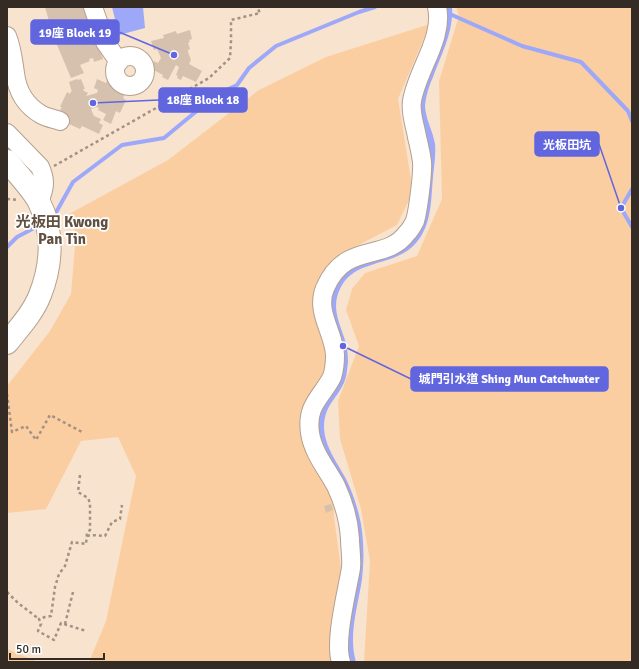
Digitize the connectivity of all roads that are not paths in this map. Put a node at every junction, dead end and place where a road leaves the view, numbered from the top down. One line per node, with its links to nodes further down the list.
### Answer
1 (93, 7): 4 (lane)
2 (437, 7): 10 (lane)
3 (7, 36): 5 (lane)
4 (119, 62)
5 (60, 121)
6 (7, 133): 8 (lane)
7 (7, 161): 8 (main road)
8 (42, 210): 9 (main road)
9 (7, 343)
10 (341, 662)

